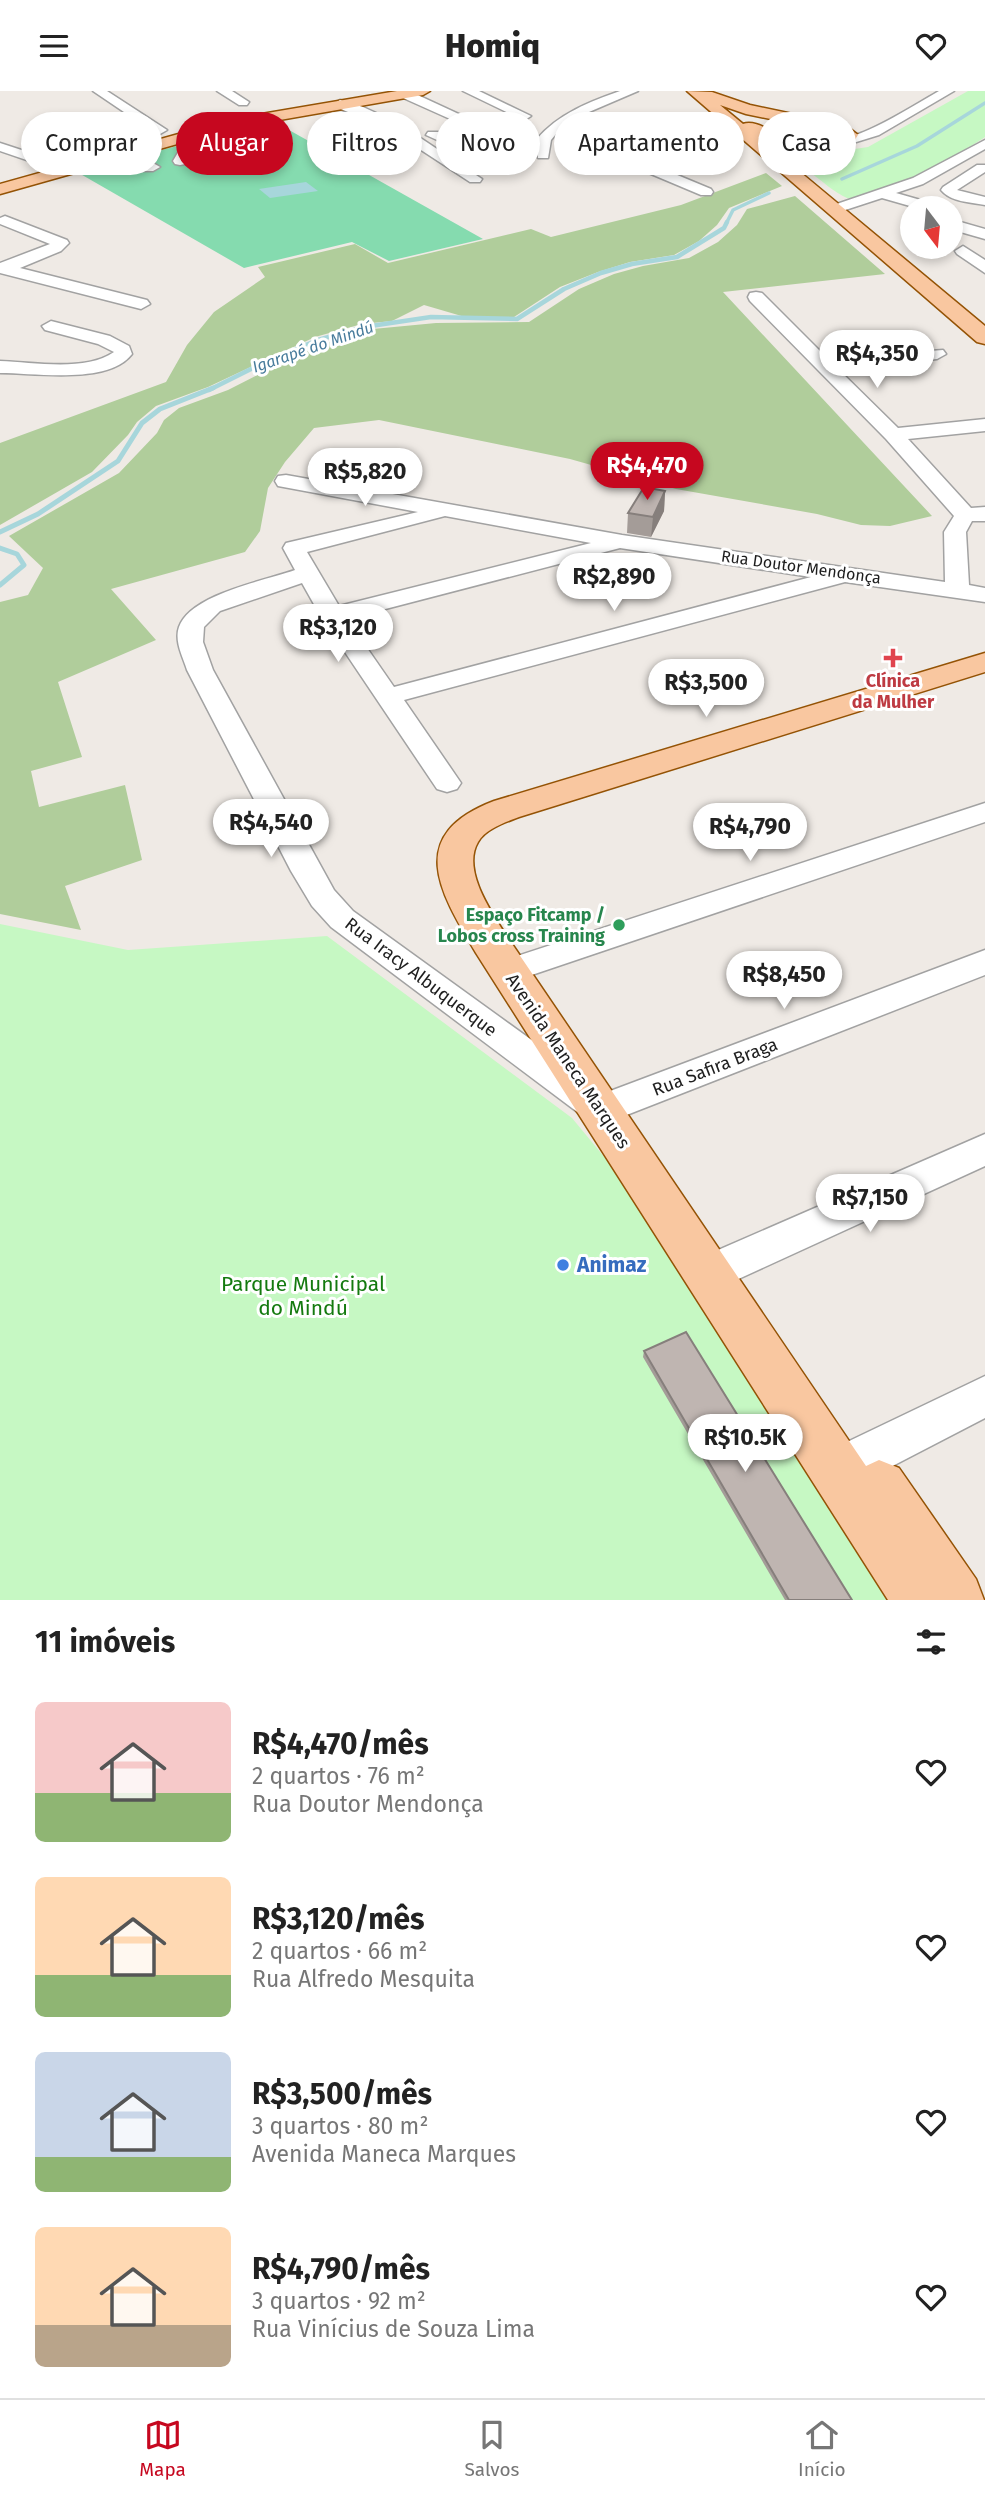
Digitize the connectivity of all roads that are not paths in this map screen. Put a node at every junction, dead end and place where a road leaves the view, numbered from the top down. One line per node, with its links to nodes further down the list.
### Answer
1 (99, 91): 12 (street)
2 (223, 91): 10 (street)
3 (469, 91): 14 (street)
4 (632, 91): 15 (street)
5 (676, 91): 11 (main road)
6 (698, 91): 6 (main road); 11 (main road)
7 (943, 92): 20 (street)
8 (410, 94): 8 (street); 9 (main road)
9 (348, 97): 13 (main road); 16 (main road); 31 (street)
10 (243, 102)
11 (716, 109): 18 (main road)
12 (132, 112)
13 (284, 112)
14 (516, 112)
15 (582, 112)
16 (162, 130)
17 (554, 130): 25 (street)
18 (745, 133): 19 (street); 21 (main road)
19 (758, 138)
20 (856, 140)
21 (758, 145)
22 (0, 147): 24 (street)
23 (982, 148): 35 (street)
24 (21, 155)
25 (543, 155)
26 (985, 166): 38 (street)
27 (22, 175): 32 (main road)
28 (35, 175): 33 (main road)
29 (665, 175): 34 (street)
30 (791, 175): 39 (main road)
31 (475, 179)
32 (0, 180)
33 (0, 189)
34 (706, 192)
35 (883, 194): 36 (street); 37 (street)
36 (900, 199)
37 (866, 200): 39 (street); 40 (street)
38 (985, 201)
39 (833, 210): 52 (main road)
40 (900, 210)
41 (963, 216): 43 (street)
42 (5, 221): 48 (street)
43 (985, 222)
44 (963, 228): 45 (street)
45 (985, 234)
46 (963, 251): 47 (street)
47 (985, 268)
48 (2, 269): 50 (street)
49 (756, 297): 54 (street)
50 (141, 304)
51 (51, 326): 55 (street)
52 (985, 337)
53 (937, 354): 54 (street)
54 (824, 365): 57 (street)
55 (0, 367)
56 (985, 425): 57 (street)
57 (893, 435): 60 (street)
58 (286, 481): 59 (street, Rua Doutor Mendonça)
59 (447, 511): 61 (street, Rua Doutor Mendonça); 62 (street)
60 (975, 514): 64 (street)
61 (622, 543): 63 (street, Rua Doutor Mendonça); 66 (street)
62 (307, 574): 66 (street); 74 (street, Rua Iracy Albuquerque)
63 (850, 574): 64 (street, Rua Doutor Mendonça); 69 (street)
64 (957, 590): 65 (street, Rua Doutor Mendonça)
65 (985, 595)
66 (332, 615): 69 (street)
67 (985, 662): 73 (main road, Avenida Maneca Marques)
68 (985, 677): 73 (main road, Avenida Maneca Marques)
69 (390, 696): 70 (street)
70 (447, 783)
71 (985, 812): 73 (street)
72 (985, 962): 74 (street, Rua Safira Braga)
73 (520, 967): 74 (main road, Avenida Maneca Marques)
74 (613, 1106): 76 (main road, Avenida Maneca Marques)
75 (985, 1149): 76 (street)
76 (719, 1269): 78 (main road, Avenida Maneca Marques)
77 (985, 1396): 78 (street)
78 (849, 1464): 79 (main road, Avenida Maneca Marques); 80 (main road, Avenida Maneca Marques)
79 (922, 1600)
80 (955, 1600)

